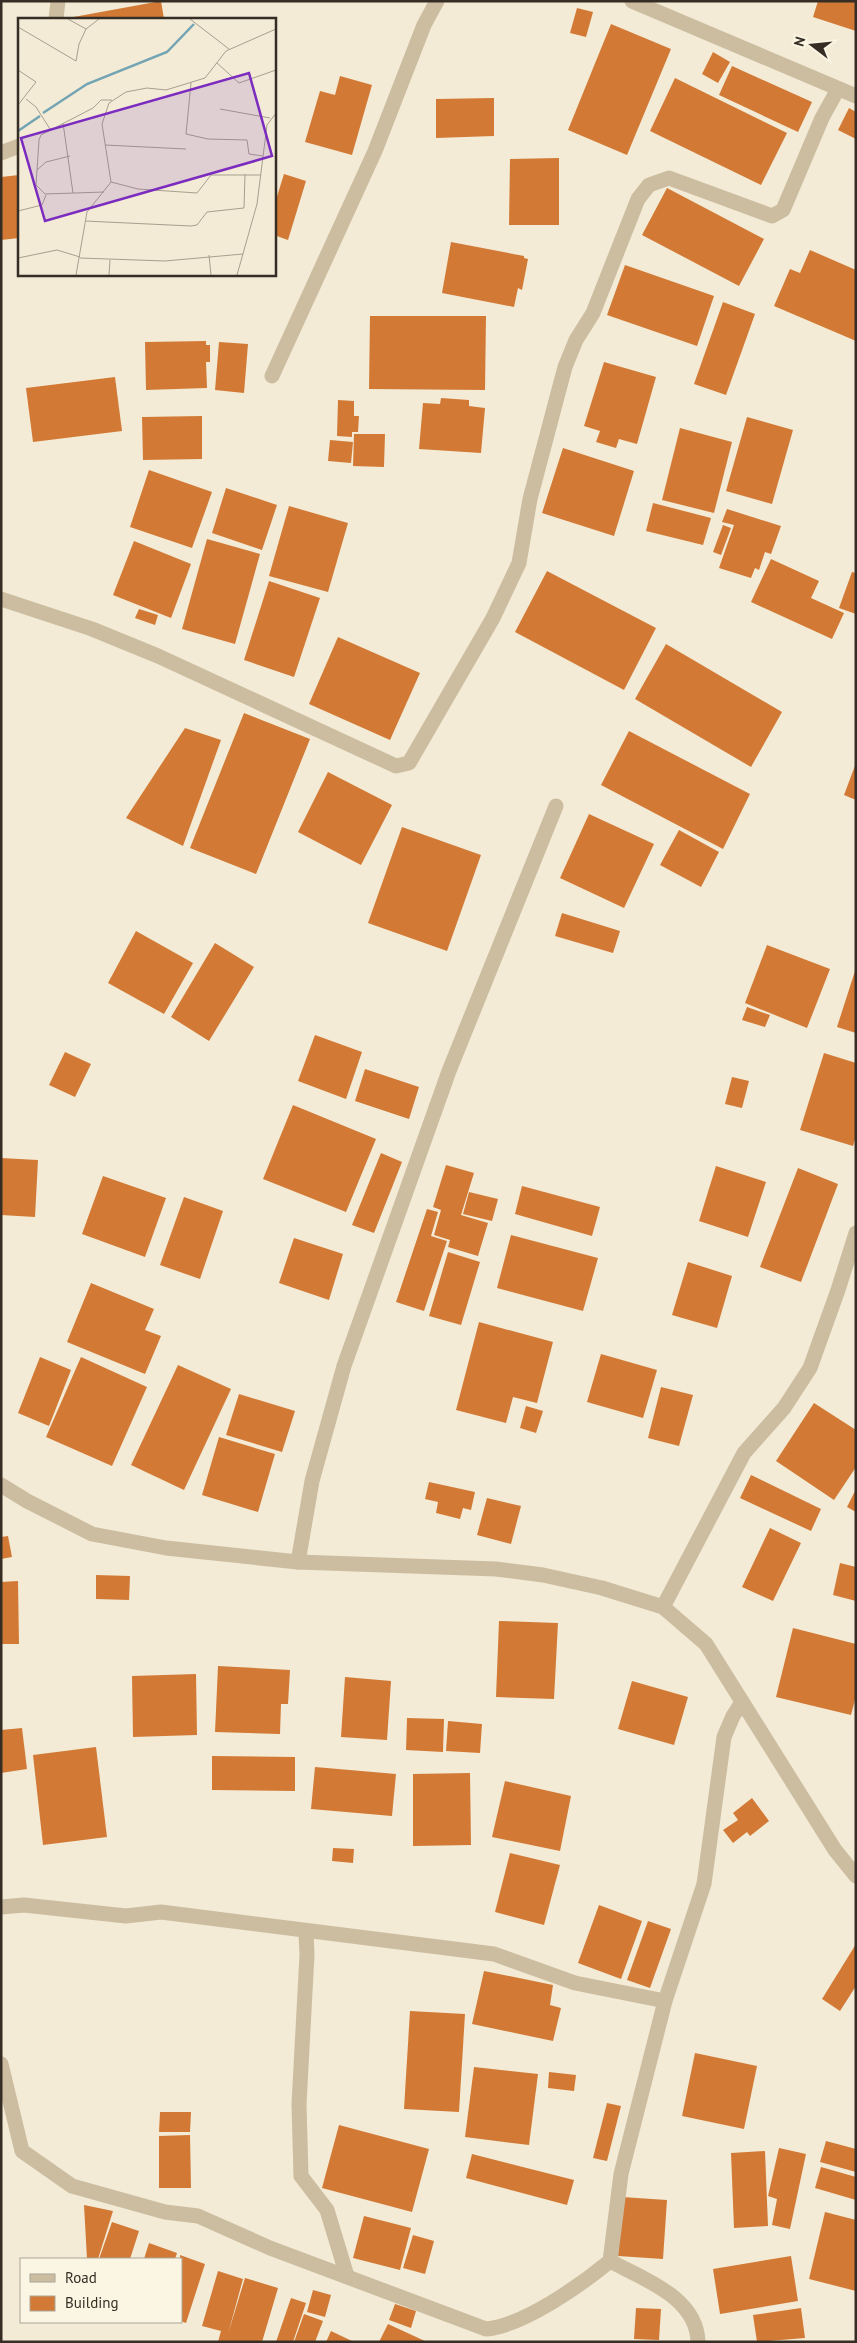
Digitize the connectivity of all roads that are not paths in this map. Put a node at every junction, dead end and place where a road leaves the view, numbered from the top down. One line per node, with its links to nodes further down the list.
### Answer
1 (58, 1): 4 (street)
2 (436, 1): 9 (street)
3 (632, 1): 5 (street)
4 (56, 18)
5 (838, 89): 6 (street); 10 (street)
6 (856, 96)
7 (18, 146): 8 (street)
8 (1, 153)
9 (272, 376)
10 (1, 599)
11 (556, 806): 14 (street)
12 (856, 1233): 15 (street)
13 (1, 1485): 14 (street)
14 (298, 1562): 15 (street)
15 (662, 1607): 16 (street)
16 (742, 1702): 17 (street); 20 (street)
17 (856, 1876)
18 (1, 1907): 19 (street)
19 (306, 1932): 20 (street); 23 (street)
20 (665, 2001): 22 (street)
21 (1, 2064): 23 (street)
22 (610, 2261): 23 (street); 24 (street)
23 (347, 2276)
24 (698, 2342)

